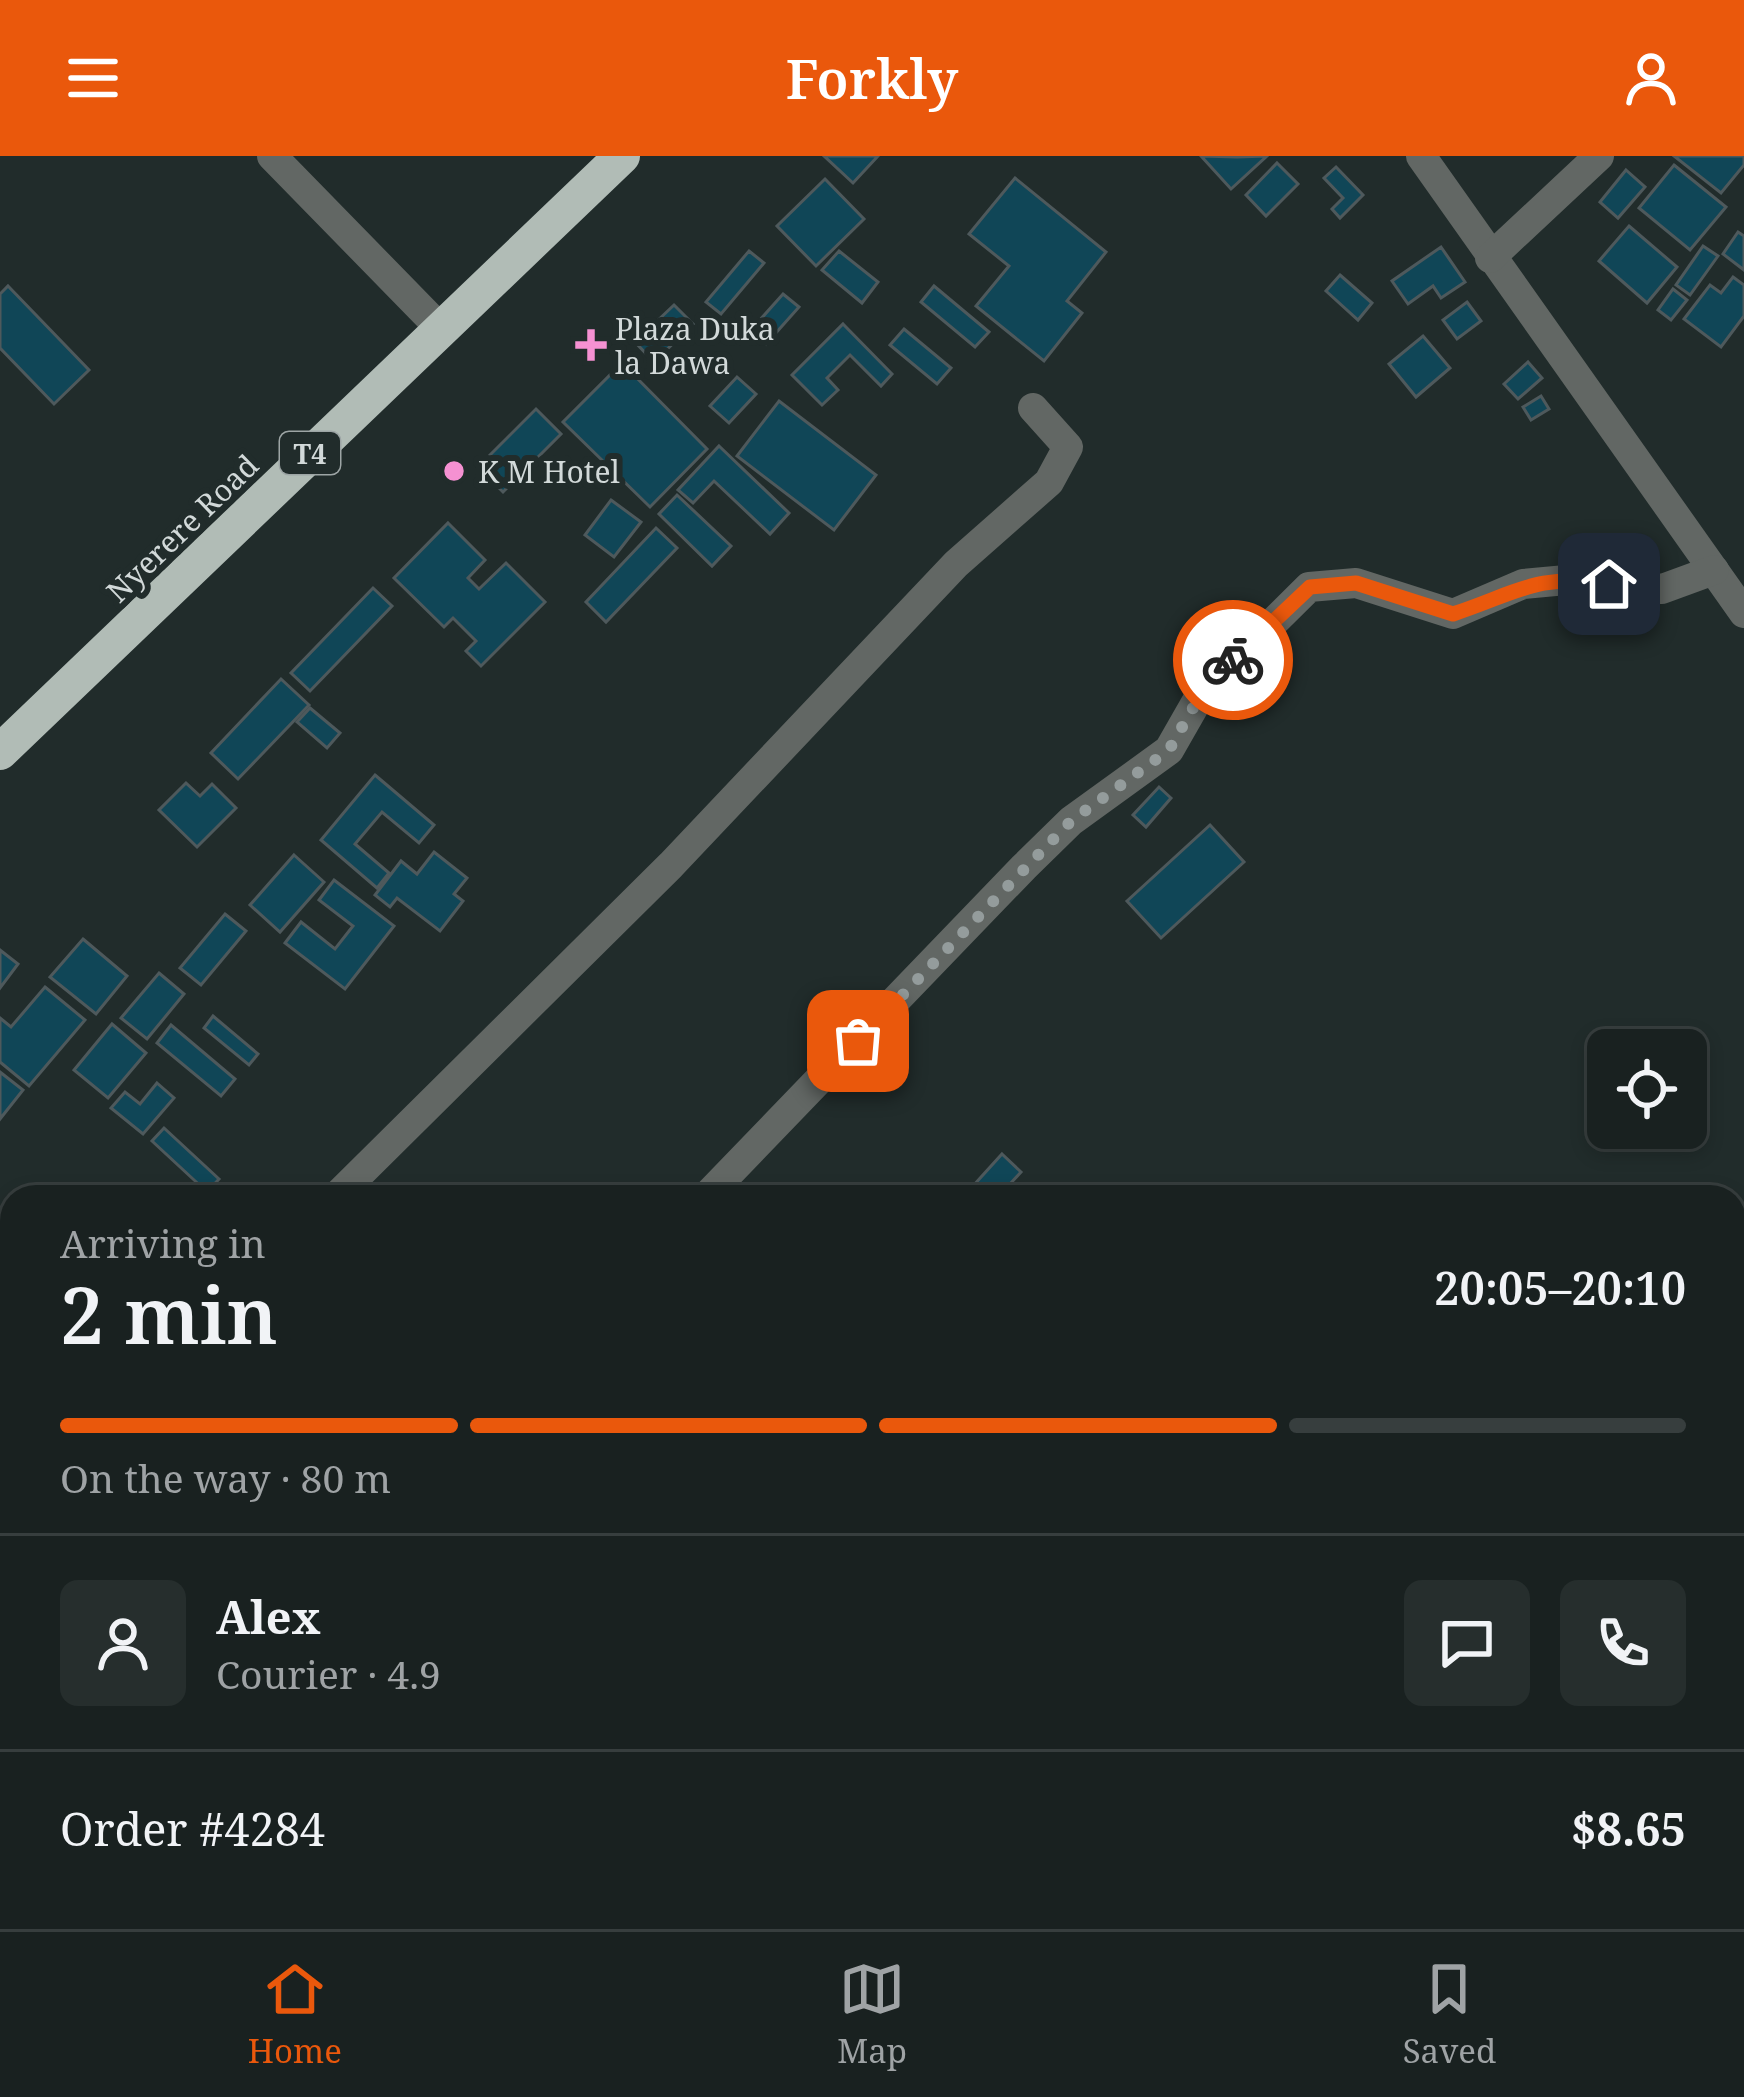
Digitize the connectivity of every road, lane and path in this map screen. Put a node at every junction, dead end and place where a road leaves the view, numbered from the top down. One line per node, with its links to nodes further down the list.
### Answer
1 (272, 156): 6 (street)
2 (622, 156): 6 (highway, Nyerere Road / T4)
3 (1421, 156): 5 (street)
4 (1599, 156): 5 (street)
5 (1490, 258): 9 (street)
6 (440, 328): 11 (highway, Nyerere Road / T4)
7 (1033, 408): 12 (street)
8 (1744, 558): 9 (street)
9 (1717, 575): 10 (street); 13 (street)
10 (1744, 613)
11 (0, 752)
12 (348, 1185)
13 (718, 1185)

